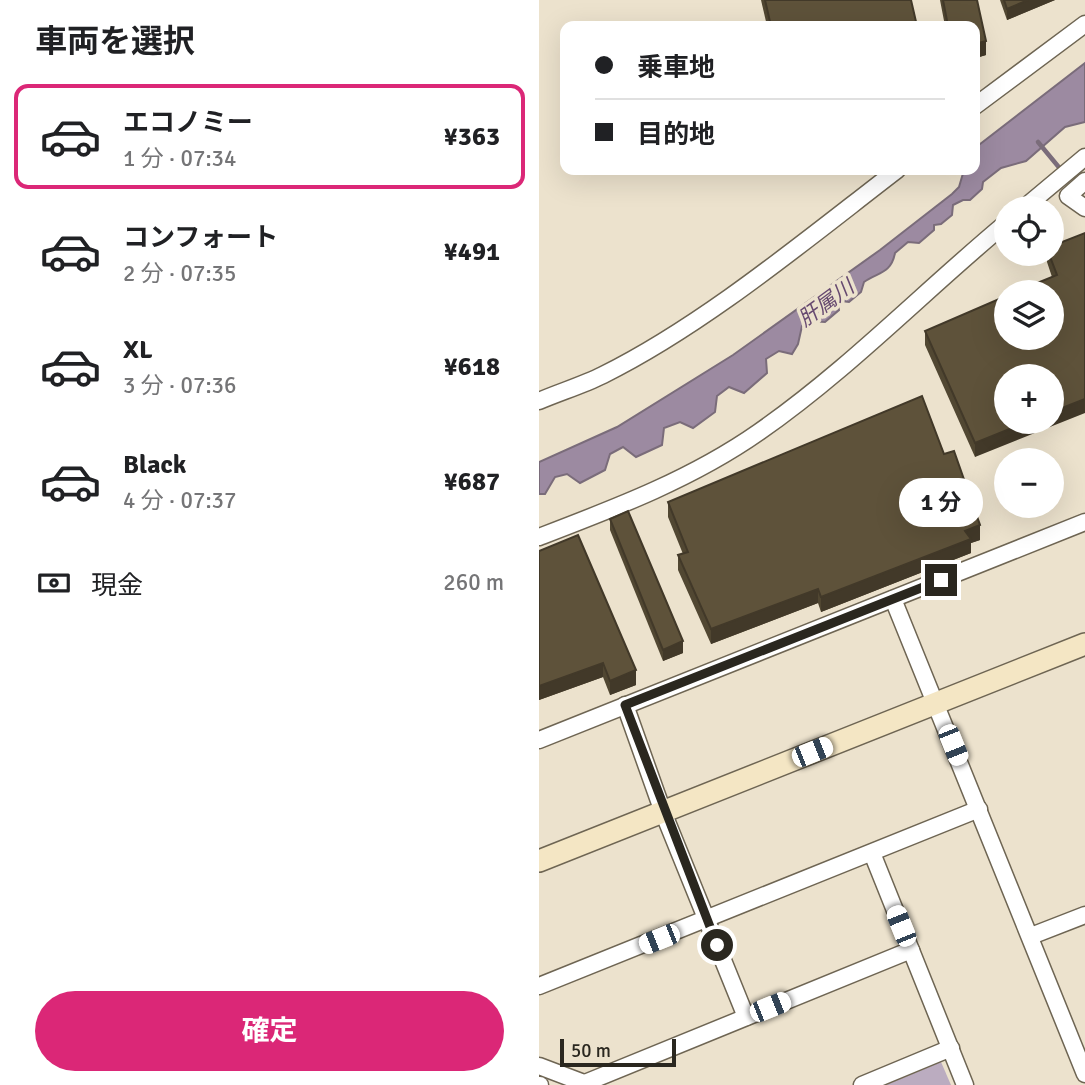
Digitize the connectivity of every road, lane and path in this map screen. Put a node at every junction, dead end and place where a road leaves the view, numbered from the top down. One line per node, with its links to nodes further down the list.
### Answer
1 (1085, 24): 2 (street)
2 (980, 102)
3 (1085, 158): 6 (street)
4 (890, 175): 9 (street)
5 (1085, 181): 7 (street)
6 (1039, 196)
7 (1085, 208)
8 (994, 234): 11 (street)
9 (539, 401)
10 (1085, 522): 12 (street)
11 (539, 537)
12 (893, 599): 14 (street); 15 (street)
13 (1085, 644): 14 (street)
14 (936, 703): 17 (street); 18 (street)
15 (625, 705): 16 (street); 18 (street)
16 (539, 740)
17 (979, 809): 19 (street); 23 (street)
18 (663, 812): 20 (street); 22 (street)
19 (872, 853): 22 (street); 24 (street)
20 (539, 861)
21 (1085, 915): 23 (street)
22 (707, 921): 25 (street); 26 (street)
23 (1031, 936): 29 (street)
24 (911, 950): 26 (street); 27 (street)
25 (539, 986)
26 (746, 1017): 30 (street)
27 (951, 1048): 31 (street); 32 (street)
28 (539, 1066): 30 (street)
29 (1085, 1074)
30 (587, 1084)
31 (862, 1085)
32 (965, 1085)

